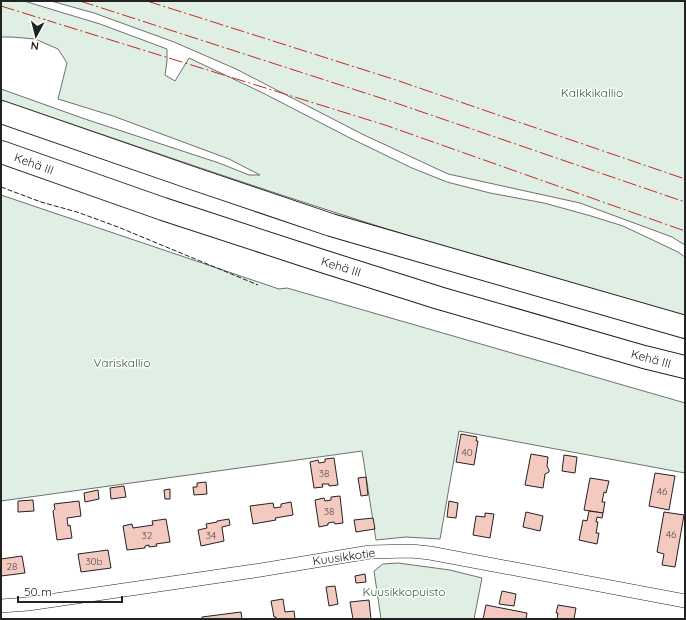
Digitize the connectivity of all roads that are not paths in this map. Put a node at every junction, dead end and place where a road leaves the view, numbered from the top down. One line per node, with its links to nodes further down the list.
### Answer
1 (1, 112): 3 (highway)
2 (1, 152): 4 (highway, Kehä III)
3 (685, 327)
4 (685, 367)
5 (685, 601): 6 (street, Kuusikkotie)
6 (1, 606)

